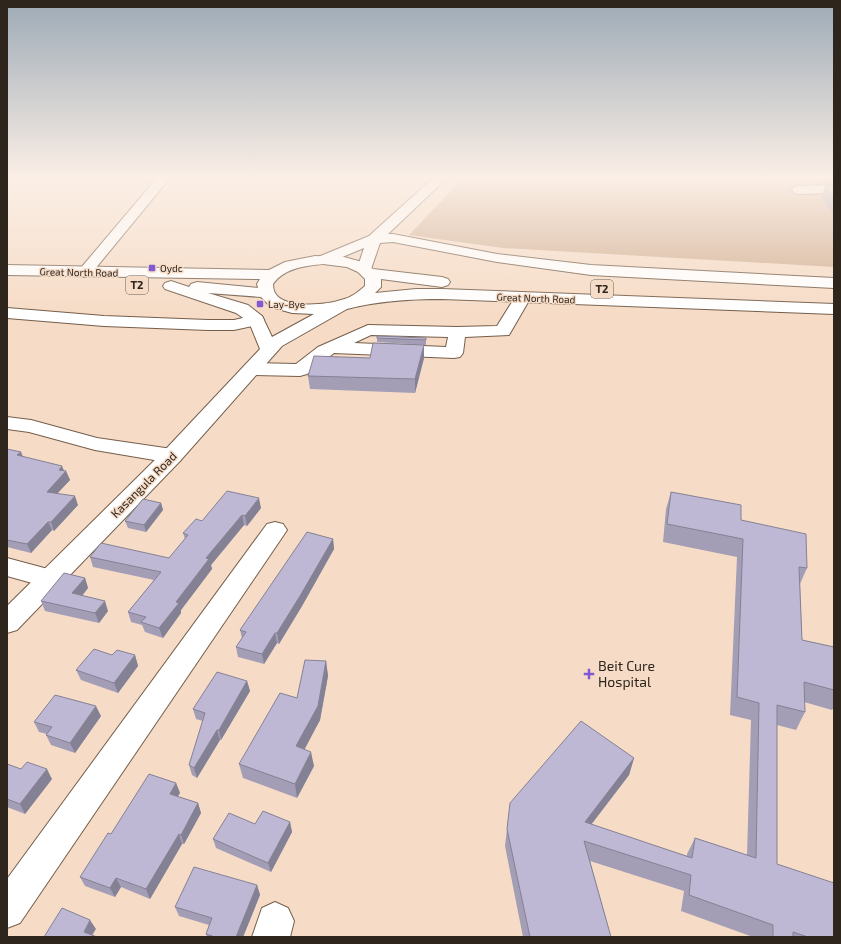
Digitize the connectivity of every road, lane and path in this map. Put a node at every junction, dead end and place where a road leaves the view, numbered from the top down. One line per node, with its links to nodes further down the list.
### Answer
1 (126, 223): 7 (main road)
2 (392, 223): 3 (main road)
3 (374, 239): 4 (main road); 6 (main road); 10 (main road)
4 (323, 260): 6 (main road, T2); 8 (main road, T2)
5 (7, 270): 7 (main road, Great North Road / T2)
6 (368, 271): 14 (main road, Great North Road / T2); 15 (main road, T2)
7 (85, 272): 8 (main road, Great North Road / T2)
8 (272, 274): 13 (main road)
9 (7, 281): 11 (main road, Great North Road / T2)
10 (834, 283)
11 (171, 286): 13 (main road, Great North Road / T2); 19 (main road)
12 (523, 297): 15 (main road, Great North Road / T2); 17 (main road, Great North Road / T2); 21 (main road)
13 (272, 298): 16 (main road, T2); 20 (main road)
14 (834, 298)
15 (359, 300): 16 (main road, T2)
16 (341, 306): 20 (main road, Kasangula Road)
17 (834, 309)
18 (7, 313): 19 (main road)
19 (256, 320): 20 (main road)
20 (273, 346): 21 (main road, Kasangula Road)
21 (252, 369): 23 (main road, Kasangula Road)
22 (7, 423): 23 (main road)
23 (172, 456): 26 (main road, Kasangula Road)
24 (275, 530): 28 (main road)
25 (7, 567): 26 (main road)
26 (50, 579): 27 (main road, Kasangula Road)
27 (7, 623)
28 (7, 910)

